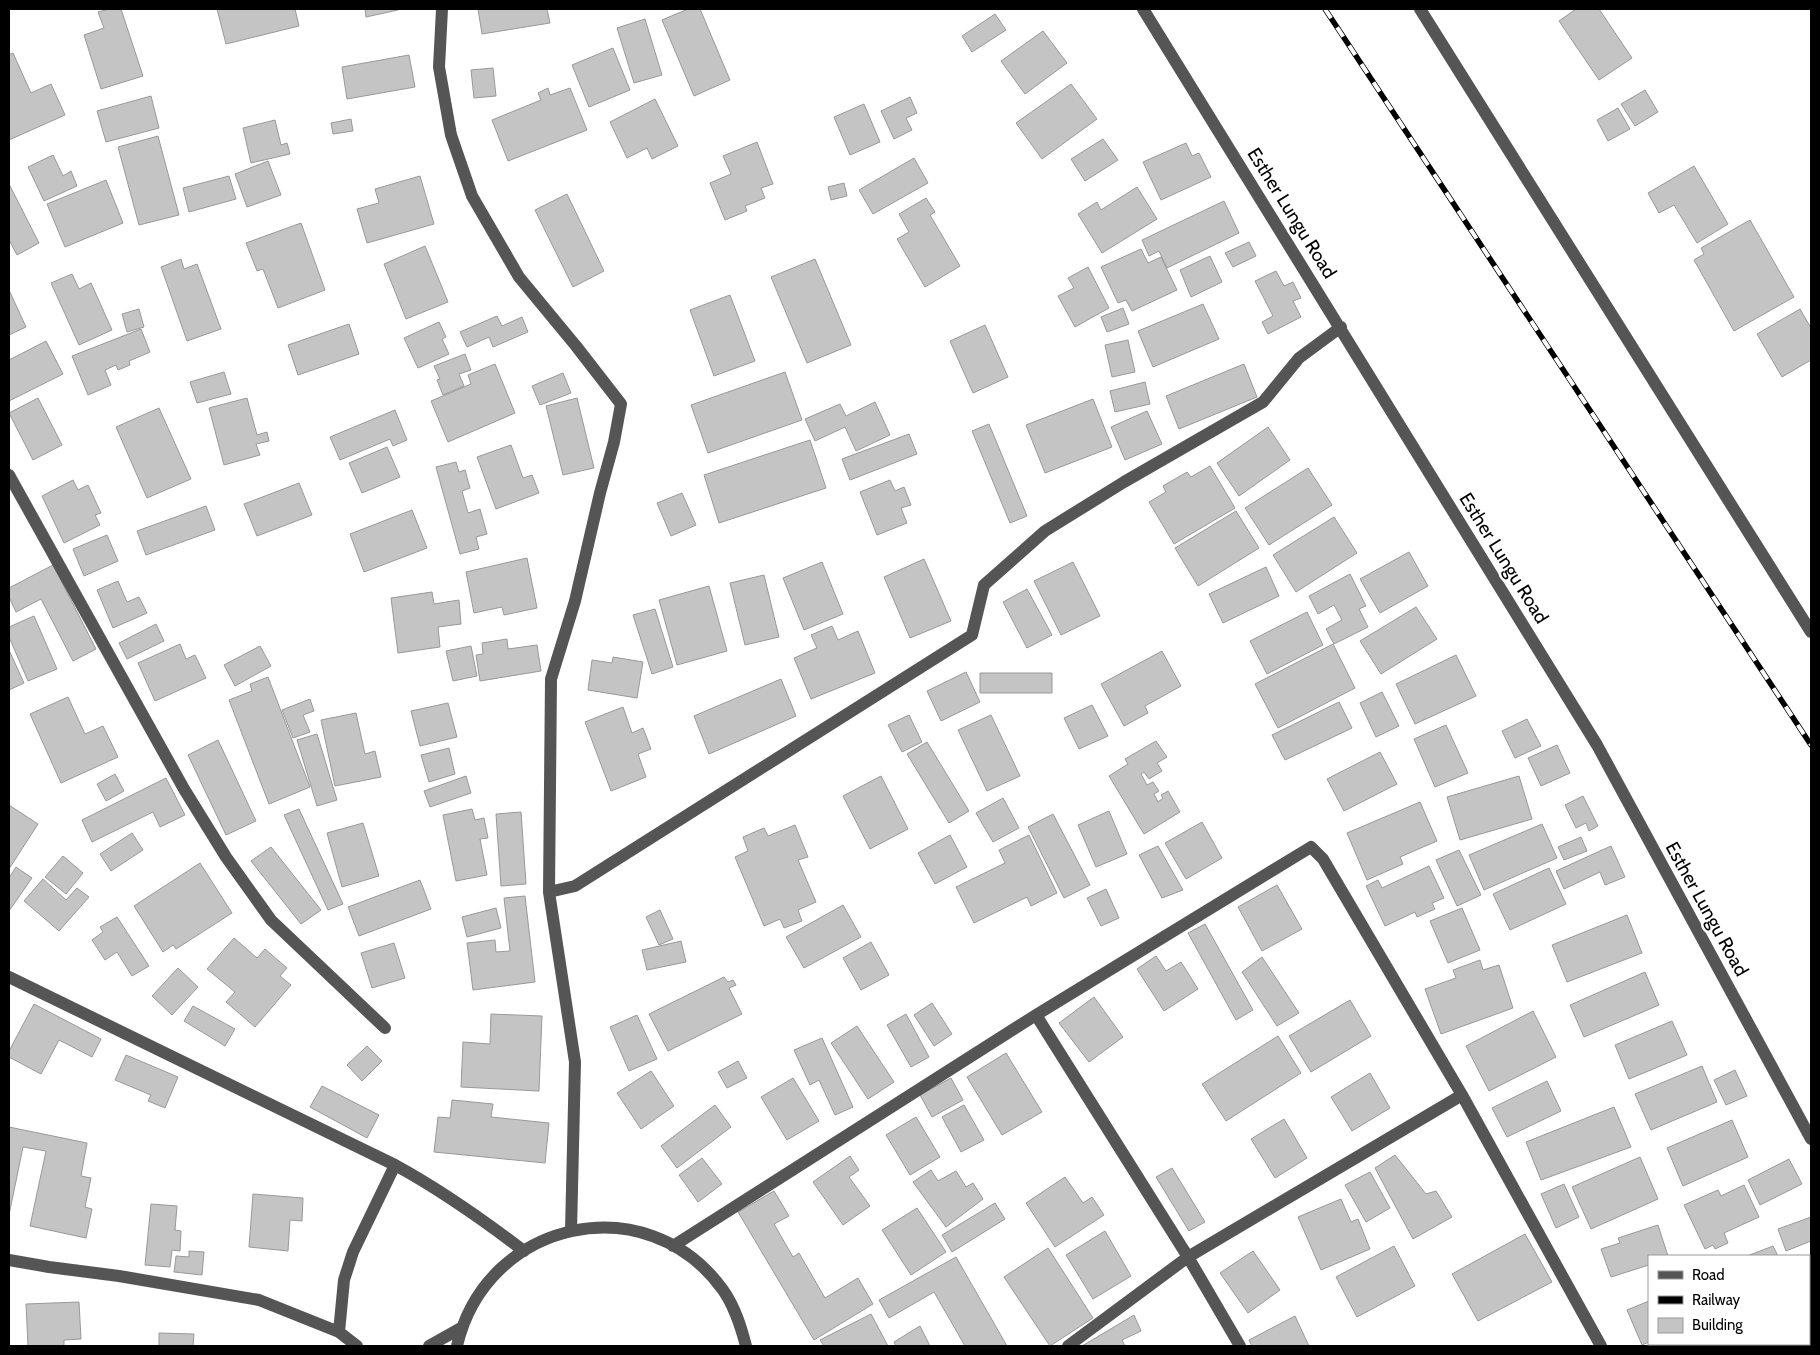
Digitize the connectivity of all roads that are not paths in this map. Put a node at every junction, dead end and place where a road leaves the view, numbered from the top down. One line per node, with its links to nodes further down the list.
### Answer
1 (442, 9): 7 (street)
2 (1143, 9): 4 (street, Esther Lungu Road)
3 (1420, 9): 6 (street)
4 (1341, 327): 7 (street); 12 (street, Esther Lungu Road)
5 (9, 475): 10 (street)
6 (1811, 632)
7 (549, 892): 14 (street)
8 (9, 978): 13 (street)
9 (1036, 1015): 11 (street); 15 (street); 17 (street)
10 (385, 1028)
11 (1462, 1095): 17 (street); 27 (street)
12 (1811, 1139)
13 (395, 1165): 16 (street); 20 (street)
14 (571, 1231): 15 (street); 16 (street)
15 (673, 1246): 24 (street)
16 (524, 1251): 19 (street)
17 (1188, 1257): 25 (street); 26 (street)
18 (9, 1260): 20 (street)
19 (461, 1328): 22 (street); 23 (street)
20 (339, 1332): 21 (street)
21 (357, 1346)
22 (428, 1346)
23 (457, 1346)
24 (746, 1346)
25 (1068, 1346)
26 (1240, 1346)
27 (1601, 1346)

